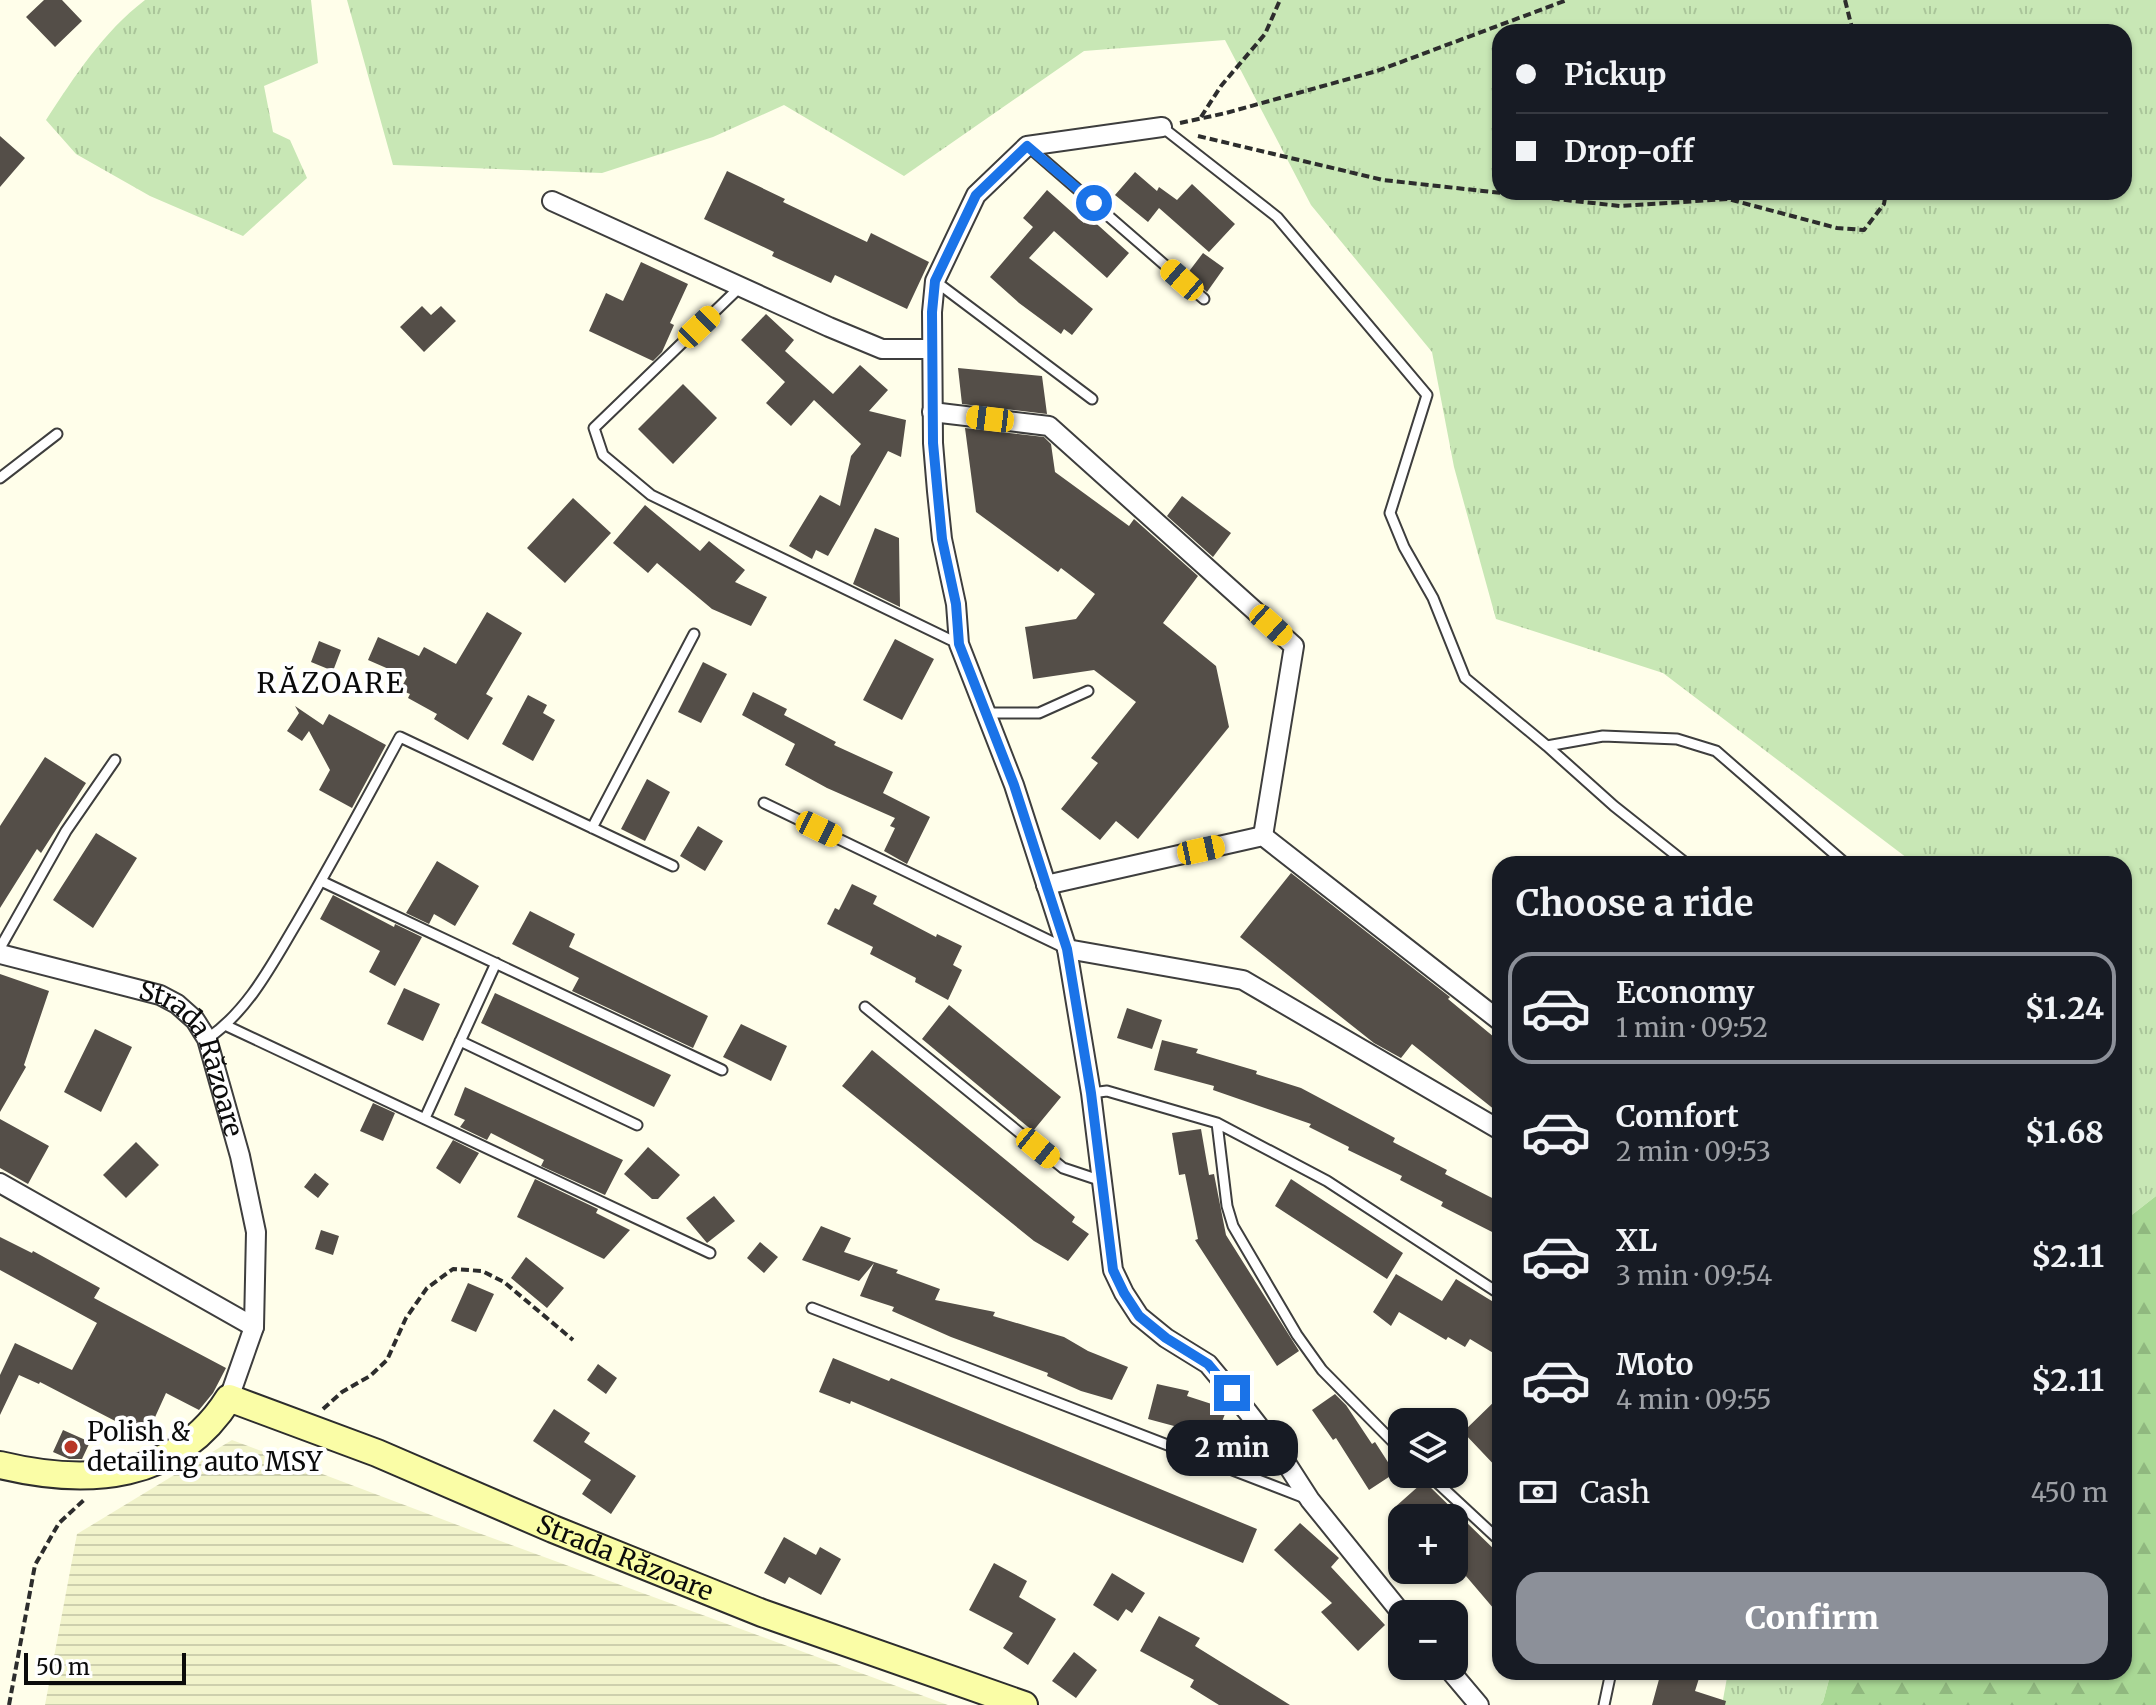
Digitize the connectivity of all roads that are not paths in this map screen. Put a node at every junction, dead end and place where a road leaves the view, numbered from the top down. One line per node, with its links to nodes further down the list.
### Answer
1 (1162, 127): 2 (street); 16 (lane)
2 (1027, 146): 4 (street); 6 (lane)
3 (552, 201): 5 (street)
4 (935, 281): 7 (street); 8 (lane)
5 (741, 287): 7 (street); 13 (lane)
6 (1204, 299)
7 (932, 349): 9 (street)
8 (1092, 399)
9 (932, 412): 13 (street); 20 (street)
10 (57, 434): 11 (lane)
11 (0, 478)
12 (694, 634): 19 (lane)
13 (959, 644): 15 (street)
14 (1088, 691): 15 (lane)
15 (987, 713): 25 (street)
16 (1547, 746): 21 (lane); 22 (lane)
17 (115, 760): 27 (lane)
18 (764, 803): 26 (lane)
19 (592, 828): 23 (lane); 24 (lane)
20 (1263, 836): 25 (street); 30 (street)
21 (1677, 856)
22 (1837, 856)
23 (673, 866)
24 (321, 881): 28 (lane); 31 (lane)
25 (1046, 885): 26 (street)
26 (1067, 949): 35 (street); 39 (street)
27 (0, 951): 32 (street, Strada Răzoare)
28 (496, 963): 33 (lane); 34 (lane)
29 (865, 1007): 40 (lane)
30 (1492, 1015)
31 (227, 1026): 32 (lane); 36 (lane)
32 (207, 1039): 45 (street, Strada Răzoare)
33 (460, 1041): 36 (lane); 38 (lane)
34 (722, 1070)
35 (1091, 1093): 37 (lane); 40 (street)
36 (425, 1118): 42 (lane)
37 (1217, 1123): 43 (lane); 47 (lane)
38 (637, 1125)
39 (1492, 1125)
40 (1103, 1182): 50 (street)
41 (0, 1183): 45 (street)
42 (710, 1253)
43 (1492, 1289)
44 (812, 1308): 50 (lane)
45 (254, 1327): 46 (street, Strada Răzoare)
46 (229, 1398): 48 (street, Strada Răzoare); 55 (street, Strada Răzoare)
47 (1388, 1437)
48 (0, 1465)
49 (1443, 1488): 51 (lane)
50 (1310, 1500): 52 (street)
51 (1492, 1534)
52 (1391, 1600)
53 (1458, 1680): 56 (street)
54 (1609, 1680): 57 (lane)
55 (1024, 1705)
56 (1479, 1705)
57 (1604, 1705)

